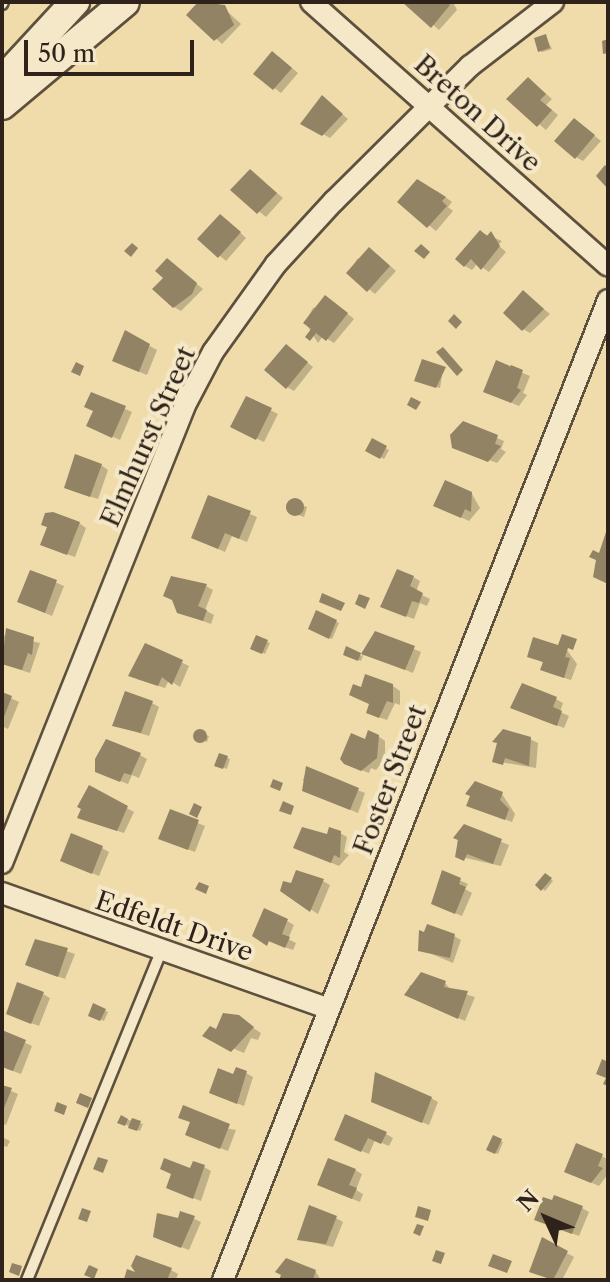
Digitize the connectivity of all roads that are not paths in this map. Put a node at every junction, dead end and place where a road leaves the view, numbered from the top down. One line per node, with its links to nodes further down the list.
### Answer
1 (75, 2): 5 (street)
2 (125, 2): 6 (street)
3 (311, 2): 7 (street, Breton Drive)
4 (553, 2): 7 (street, Elmhurst Street)
5 (2, 81)
6 (2, 105)
7 (430, 107): 8 (street, Breton Drive); 10 (street, Elmhurst Street)
8 (608, 266)
9 (608, 300): 13 (street, Foster Street)
10 (2, 863)
11 (2, 893): 12 (street, Edfeldt Drive)
12 (162, 950): 13 (street, Edfeldt Drive); 14 (lane)
13 (329, 1009): 15 (street, Foster Street)
14 (27, 1280)
15 (223, 1280)

